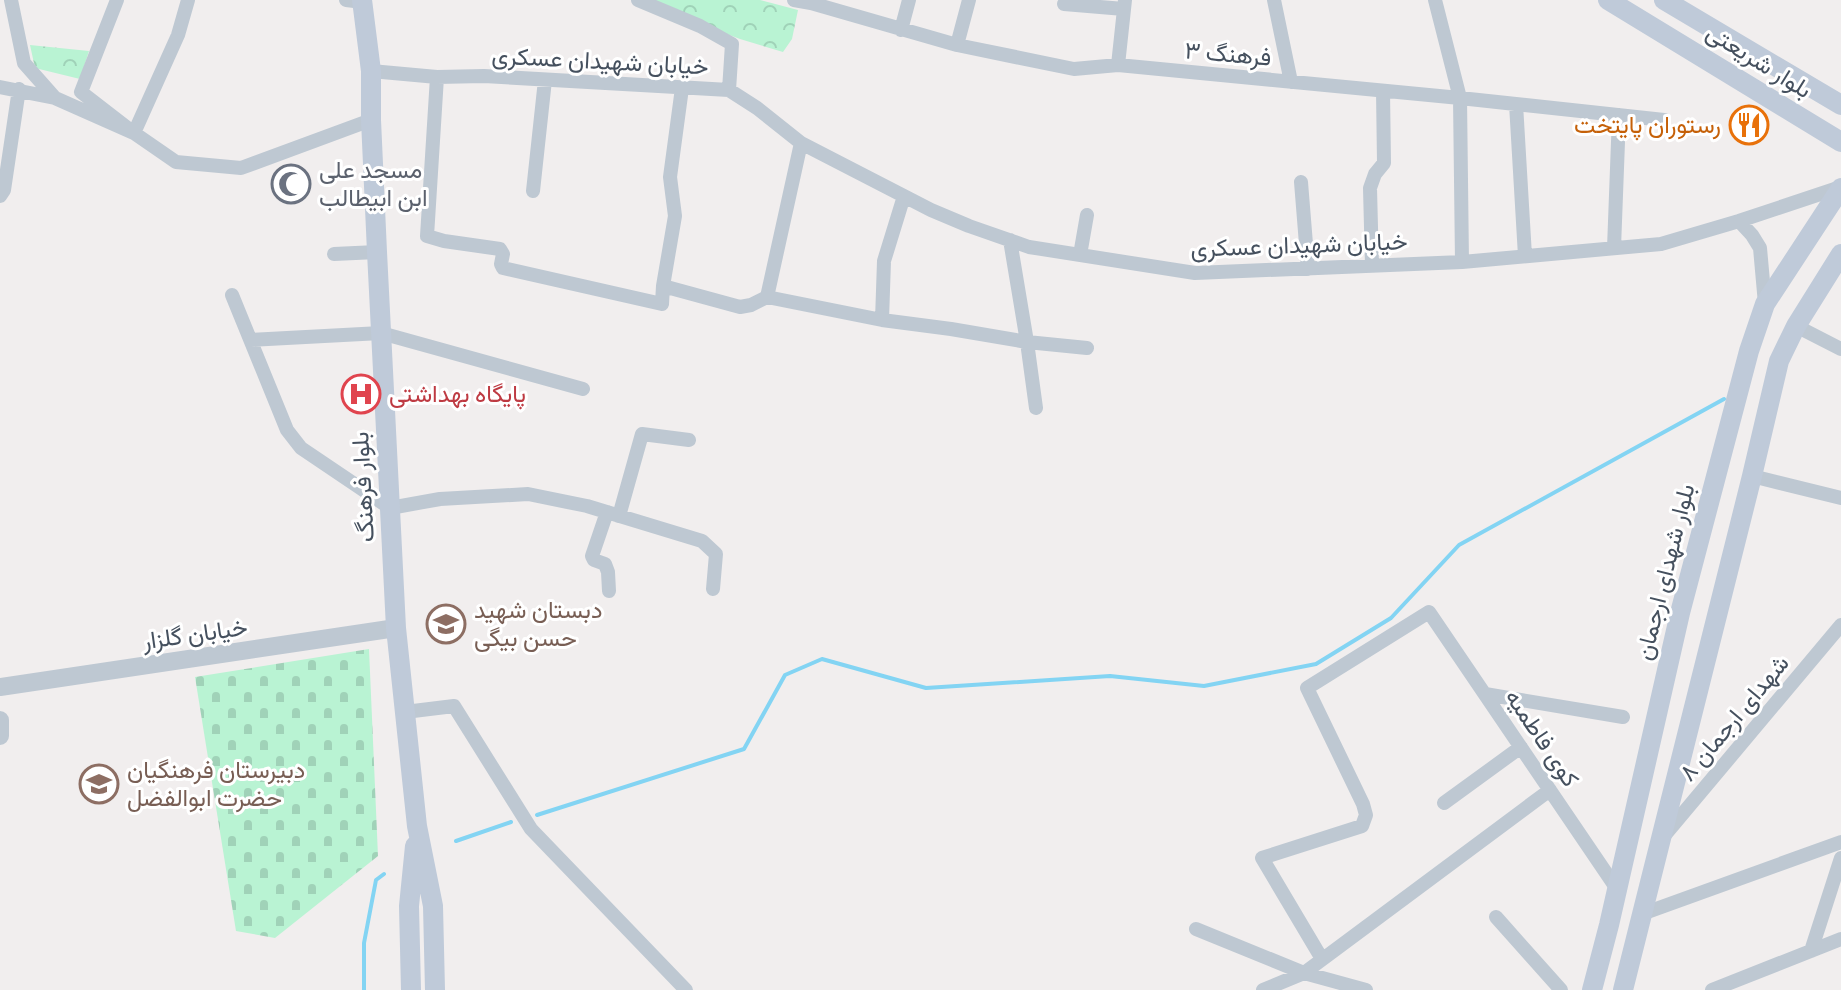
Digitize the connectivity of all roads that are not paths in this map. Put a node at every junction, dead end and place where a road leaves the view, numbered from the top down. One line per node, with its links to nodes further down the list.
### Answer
1 (11, 0): 29 (street)
2 (117, 0): 36 (street)
3 (188, 0): 36 (street)
4 (638, 0): 27 (street)
5 (794, 0): 13 (street, فرهنگ ۳)
6 (909, 0): 17 (street)
7 (969, 0): 18 (street)
8 (1274, 0): 23 (street)
9 (1435, 0): 30 (street)
10 (1608, 0): 16 (main road, بلوار شریعتی)
11 (1662, 0): 16 (main road); 32 (main road)
12 (357, 1): 20 (main road, بلوار فرهنگ)
13 (812, 2): 17 (street, فرهنگ ۳)
14 (1064, 4): 15 (street)
15 (1125, 4): 19 (street)
16 (1647, 23): 37 (main road, بلوار شریعتی)
17 (901, 30): 18 (street, فرهنگ ۳)
18 (957, 45): 19 (street, فرهنگ ۳)
19 (1118, 65): 23 (street, فرهنگ ۳)
20 (371, 71): 21 (street, خیابان شهیدان عسکری); 34 (main road, بلوار فرهنگ)
21 (437, 77): 22 (street, خیابان شهیدان عسکری); 56 (street)
22 (545, 80): 25 (street, خیابان شهیدان عسکری); 41 (street)
23 (1291, 82): 28 (street, فرهنگ ۳)
24 (0, 87): 26 (street)
25 (682, 88): 27 (street, خیابان شهیدان عسکری); 56 (street)
26 (19, 89): 29 (street); 42 (street)
27 (729, 90): 38 (street, خیابان شهیدان عسکری)
28 (1383, 91): 30 (street, فرهنگ ۳); 54 (street)
29 (55, 98): 36 (street)
30 (1460, 98): 31 (street, فرهنگ ۳); 53 (street)
31 (1516, 104): 33 (street, فرهنگ ۳); 52 (street)
32 (1841, 105)
33 (1619, 115): 35 (street, فرهنگ ۳); 47 (street)
34 (371, 120): 36 (street); 48 (main road, بلوار فرهنگ)
35 (1664, 120)
36 (134, 133)
37 (1841, 142)
38 (801, 143): 43 (street, خیابان شهیدان عسکری); 58 (street)
39 (1301, 182): 55 (street)
40 (1841, 187): 45 (street, خیابان شهیدان عسکری); 59 (main road, بلوار شهدای ارجمان)
41 (533, 191)
42 (1, 192)
43 (904, 196): 46 (street, خیابان شهیدان عسکری); 60 (street)
44 (1087, 215): 51 (street)
45 (1739, 221): 47 (street, خیابان شهیدان عسکری); 59 (street)
46 (1010, 240): 51 (street, خیابان شهیدان عسکری); 64 (street)
47 (1614, 248): 52 (street, خیابان شهیدان عسکری)
48 (377, 252): 49 (street); 62 (main road, بلوار فرهنگ)
49 (334, 254)
50 (1841, 254): 61 (main road)
51 (1080, 255): 55 (street, خیابان شهیدان عسکری)
52 (1525, 256): 53 (street, خیابان شهیدان عسکری)
53 (1462, 262): 54 (street, خیابان شهیدان عسکری)
54 (1372, 266): 55 (street, خیابان شهیدان عسکری)
55 (1308, 269)
56 (663, 286): 58 (street)
57 (232, 295): 63 (street)
58 (767, 297): 60 (street)
59 (1765, 304): 67 (main road, بلوار شهدای ارجمان)
60 (882, 320): 64 (street)
61 (1796, 326): 66 (street); 68 (main road)
62 (381, 333): 63 (street); 69 (street); 74 (main road, بلوار فرهنگ)
63 (251, 340): 74 (street)
64 (1027, 342): 65 (street); 70 (street)
65 (1087, 348)
66 (1841, 349)
67 (1749, 351): 68 (main road); 93 (main road, بلوار شهدای ارجمان)
68 (1779, 361): 72 (main road)
69 (583, 389)
70 (1036, 408)
71 (689, 440): 75 (street)
72 (1752, 476): 73 (street); 90 (main road)
73 (1841, 498)
74 (390, 508): 75 (street); 79 (main road, بلوار فرهنگ)
75 (613, 514): 76 (street); 77 (street)
76 (713, 589)
77 (609, 591)
78 (1841, 625): 90 (street, شهدای ارجمان ۸)
79 (396, 628): 80 (street, خیابان گلزار); 82 (main road, بلوار فرهنگ)
80 (0, 687)
81 (1485, 694): 83 (street); 86 (street, کوی فاطمیه); 100 (street, کوی فاطمیه)
82 (405, 712): 89 (main road, بلوار فرهنگ); 104 (street)
83 (1623, 717)
84 (0, 720): 85 (street)
85 (0, 736)
86 (1521, 747): 87 (street, کوی فاطمیه); 88 (street)
87 (1550, 790): 93 (street, کوی فاطمیه); 100 (street)
88 (1444, 803)
89 (417, 826): 102 (main road, بلوار فرهنگ); 103 (main road, بلوار فرهنگ)
90 (1661, 840): 95 (main road)
91 (1841, 842): 95 (street)
92 (1841, 858): 99 (street)
93 (1617, 889): 96 (main road, بلوار شهدای ارجمان)
94 (1496, 917): 107 (street)
95 (1640, 922): 96 (main road); 109 (main road)
96 (1609, 925): 108 (main road, بلوار شهدای ارجمان)
97 (1196, 929): 101 (street)
98 (1841, 939): 99 (street)
99 (1811, 951): 110 (street)
100 (1322, 959): 101 (street)
101 (1304, 973): 105 (street); 106 (street)
102 (411, 990)
103 (435, 990)
104 (686, 990)
105 (1263, 990)
106 (1366, 990)
107 (1561, 990)
108 (1592, 990)
109 (1623, 990)
110 (1712, 990)

